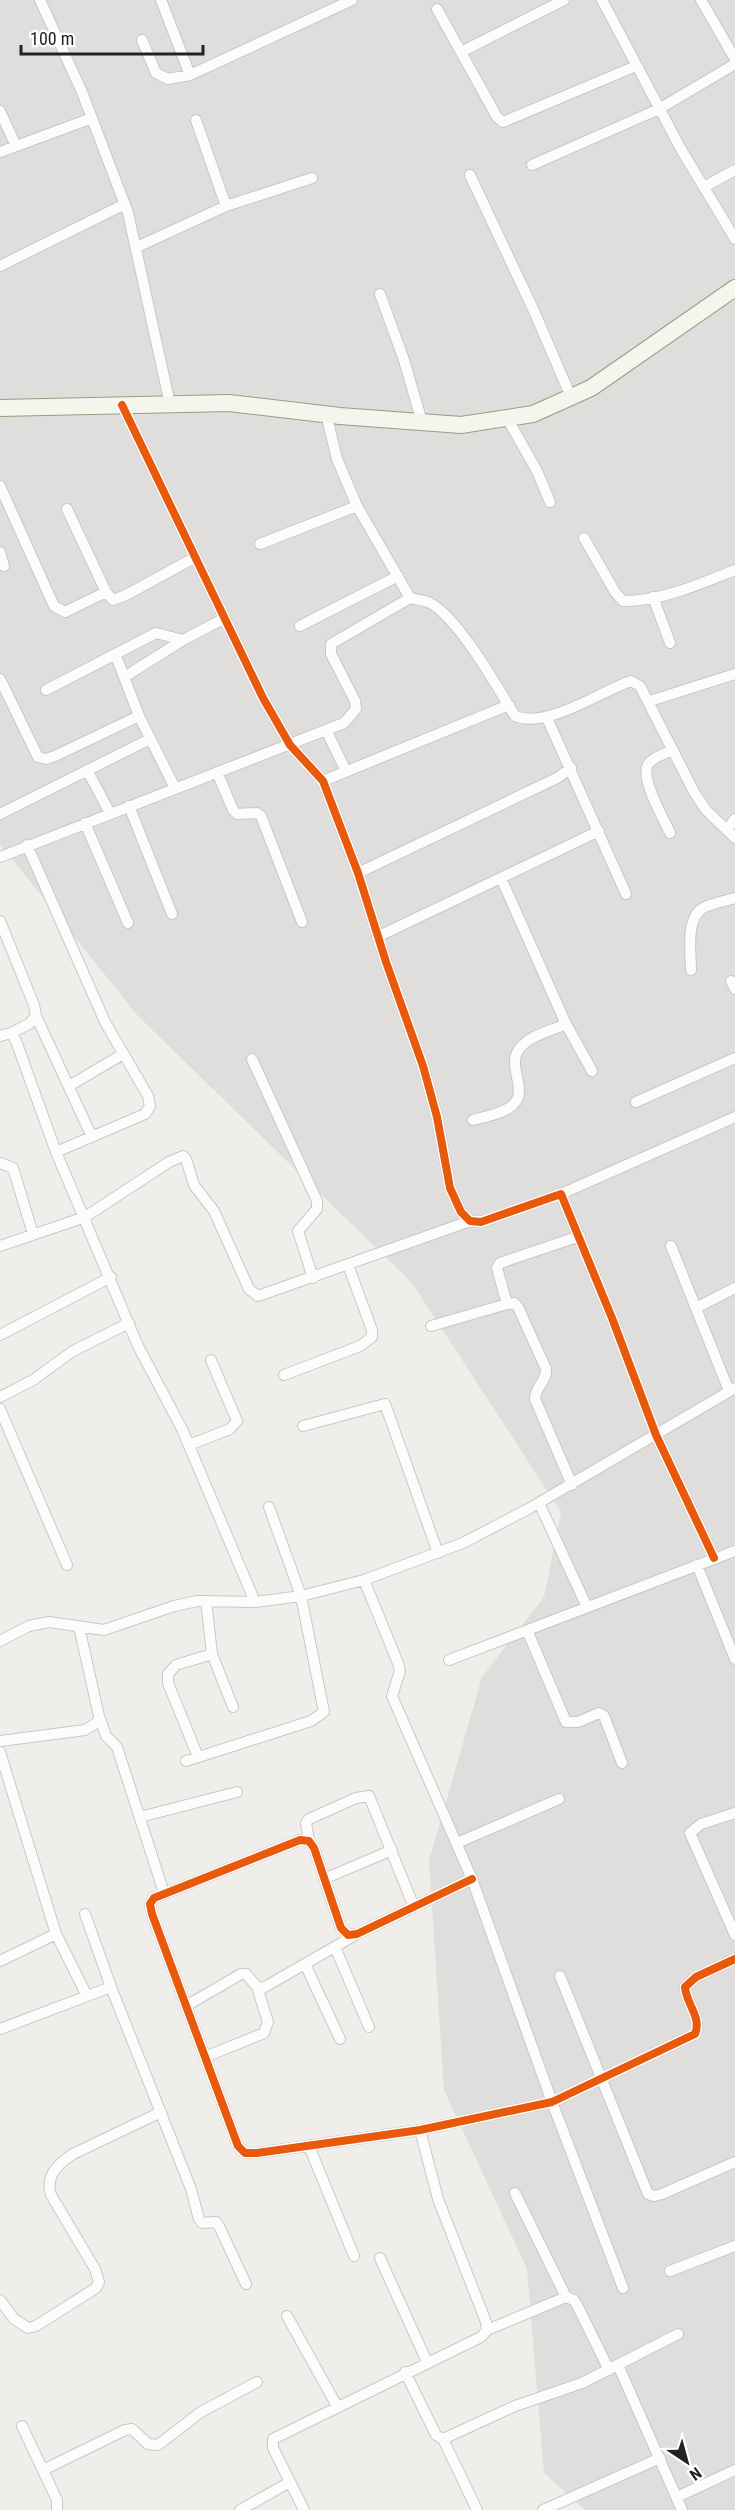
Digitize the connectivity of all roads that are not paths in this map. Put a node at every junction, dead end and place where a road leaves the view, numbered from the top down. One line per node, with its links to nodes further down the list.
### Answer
1 (40, 0): 16 (street)
2 (161, 0): 13 (street)
3 (352, 0): 13 (street)
4 (564, 0): 9 (street)
5 (602, 0): 12 (street)
6 (701, 0): 10 (street)
7 (437, 9): 9 (street)
8 (142, 40): 13 (street)
9 (460, 52): 12 (street)
10 (735, 59)
11 (735, 64): 14 (street)
12 (636, 66): 14 (street)
13 (190, 75)
14 (659, 109): 20 (street); 24 (street)
15 (0, 111): 18 (street)
16 (92, 118): 18 (street); 25 (street)
17 (196, 120): 26 (street)
18 (16, 146): 19 (street)
19 (0, 152)
20 (532, 165)
21 (735, 170): 24 (street)
22 (470, 175): 32 (street)
23 (312, 178): 26 (street)
24 (704, 187): 27 (street)
25 (125, 204): 28 (street); 29 (street)
26 (226, 206): 28 (street)
27 (735, 239)
28 (137, 247): 33 (street)
29 (0, 266)
30 (735, 289): 32 (main road)
31 (380, 294): 38 (street)
32 (570, 398): 37 (main road)
33 (170, 404): 34 (main road); 36 (main road)
34 (122, 405): 35 (main road); 46 (street)
35 (0, 408)
36 (326, 414): 38 (main road); 41 (street)
37 (507, 418): 38 (main road); 40 (street)
38 (422, 422)
39 (0, 486): 50 (street)
40 (550, 502)
41 (357, 506): 44 (street); 49 (street)
42 (67, 509): 50 (street)
43 (584, 538): 51 (street)
44 (260, 544)
45 (0, 552): 47 (street)
46 (194, 558): 50 (street); 53 (street)
47 (4, 566)
48 (735, 570): 51 (street)
49 (398, 576): 52 (street); 54 (street)
50 (106, 592)
51 (652, 597): 56 (street)
52 (410, 598): 63 (street); 66 (street)
53 (225, 618): 55 (street); 68 (street)
54 (300, 626)
55 (183, 640): 57 (street); 59 (street)
56 (670, 643)
57 (116, 656): 59 (street); 61 (street)
58 (735, 674): 62 (street)
59 (126, 676): 64 (street)
60 (0, 679): 64 (street)
61 (46, 690)
62 (650, 701): 65 (street); 69 (street)
63 (509, 705): 65 (street); 72 (street)
64 (139, 716): 67 (street)
65 (547, 718): 70 (street)
66 (326, 730): 68 (street); 72 (street)
67 (150, 739): 71 (street); 75 (street)
68 (290, 745): 73 (street); 74 (street)
69 (674, 750): 81 (street); 83 (street)
70 (571, 768): 82 (street); 87 (street)
71 (87, 770): 77 (street); 78 (street)
72 (346, 771): 74 (street)
73 (217, 772): 75 (street); 93 (street)
74 (323, 781): 87 (street)
75 (175, 788): 76 (street)
76 (129, 806): 77 (street); 91 (street)
77 (110, 813): 80 (street)
78 (0, 814)
79 (735, 819): 81 (street)
80 (85, 823): 85 (street); 94 (street)
81 (727, 830): 84 (street)
82 (599, 831): 88 (street); 89 (street)
83 (670, 833)
84 (735, 838)
85 (27, 845): 86 (street); 100 (street)
86 (0, 857)
87 (358, 873): 95 (street)
88 (501, 878): 95 (street); 98 (street)
89 (626, 894)
90 (735, 898): 96 (street)
91 (172, 914)
92 (0, 921): 97 (street)
93 (302, 922)
94 (128, 923)
95 (378, 937): 113 (street)
96 (691, 970)
97 (36, 1016): 99 (street); 104 (street)
98 (566, 1024): 103 (street); 107 (street)
99 (6, 1035): 109 (street)
100 (123, 1054): 104 (street); 108 (street)
101 (735, 1058): 105 (street)
102 (252, 1059): 120 (street)
103 (592, 1071)
104 (69, 1086): 108 (street)
105 (636, 1102)
106 (735, 1117): 111 (street)
107 (473, 1120)
108 (92, 1137): 109 (street)
109 (56, 1152): 112 (street)
110 (0, 1163): 114 (street)
111 (561, 1194): 113 (street); 115 (street)
112 (85, 1217): 114 (street); 119 (street); 120 (street)
113 (470, 1221): 118 (street)
114 (33, 1234): 116 (street)
115 (580, 1236): 122 (street); 133 (street)
116 (0, 1246)
117 (671, 1246): 123 (street)
118 (348, 1265): 120 (street); 128 (street)
119 (111, 1277): 124 (street); 126 (street)
120 (313, 1278)
121 (735, 1288): 123 (street)
122 (507, 1304): 125 (street); 135 (street)
123 (696, 1308): 129 (street)
124 (129, 1323): 130 (street); 134 (street)
125 (430, 1326)
126 (0, 1335)
127 (211, 1360): 134 (street)
128 (284, 1375)
129 (732, 1389): 133 (street)
130 (0, 1397)
131 (0, 1409): 141 (street)
132 (303, 1426): 139 (street)
133 (656, 1435): 135 (street); 140 (street)
134 (189, 1444): 146 (street)
135 (572, 1485): 136 (street)
136 (539, 1503): 139 (street); 147 (street)
137 (270, 1507): 144 (street)
138 (735, 1551): 140 (street)
139 (438, 1553): 143 (street)
140 (714, 1558): 142 (street)
141 (67, 1565)
142 (697, 1565): 147 (street); 152 (street)
143 (364, 1580): 144 (street); 166 (street)
144 (301, 1596): 146 (street); 158 (street)
145 (206, 1601): 146 (street); 148 (street); 151 (street)
146 (255, 1602)
147 (587, 1607): 149 (street)
148 (79, 1627): 150 (street); 155 (street)
149 (528, 1630): 153 (street); 160 (street)
150 (0, 1641)
151 (212, 1654): 154 (street); 158 (street)
152 (735, 1659)
153 (448, 1660)
154 (233, 1707)
155 (99, 1716): 156 (street); 164 (street)
156 (0, 1741)
157 (0, 1752): 173 (street)
158 (198, 1757): 159 (street)
159 (186, 1761)
160 (622, 1763)
161 (237, 1791): 164 (street)
162 (558, 1799): 166 (street)
163 (735, 1813): 175 (street)
164 (140, 1817): 170 (street)
165 (309, 1841): 167 (street); 168 (street); 170 (street)
166 (457, 1843): 169 (street)
167 (392, 1850): 168 (street); 171 (street)
168 (324, 1879): 174 (street)
169 (472, 1879): 171 (street); 190 (street)
170 (164, 1893): 184 (street)
171 (414, 1907): 174 (street)
172 (85, 1914): 181 (street)
173 (56, 1934): 178 (street); 183 (street)
174 (357, 1934): 176 (street)
175 (735, 1935)
176 (335, 1947): 179 (street); 185 (street)
177 (735, 1959): 189 (street)
178 (0, 1961)
179 (305, 1964): 182 (street); 187 (street)
180 (560, 1976): 189 (street)
181 (111, 1987): 183 (street); 191 (street)
182 (257, 1987): 184 (street); 188 (street)
183 (87, 1996): 186 (street)
184 (186, 2006): 188 (street)
185 (369, 2027)
186 (0, 2029)
187 (340, 2039)
188 (205, 2057): 193 (street)
189 (600, 2079): 190 (street); 194 (street)
190 (552, 2102): 192 (street); 201 (street)
191 (161, 2112): 200 (street); 203 (street)
192 (420, 2130): 193 (street); 205 (street)
193 (309, 2146): 197 (street)
194 (735, 2162)
195 (515, 2193): 202 (street)
196 (735, 2246): 199 (street)
197 (354, 2256)
198 (380, 2258): 207 (street)
199 (670, 2271)
200 (246, 2284)
201 (623, 2288)
202 (566, 2296): 205 (street); 208 (street)
203 (0, 2300)
204 (287, 2316): 211 (street)
205 (487, 2330): 207 (street)
206 (678, 2334): 208 (street)
207 (427, 2362): 209 (street)
208 (614, 2367): 213 (street); 214 (street)
209 (405, 2372): 211 (street); 213 (street)
210 (257, 2382): 215 (street)
211 (337, 2406): 217 (street)
212 (22, 2426): 215 (street)
213 (443, 2439): 222 (street)
214 (660, 2458): 218 (street); 223 (street)
215 (43, 2470): 219 (street)
216 (735, 2470): 218 (street)
217 (290, 2482): 220 (street); 221 (street)
218 (677, 2497): 224 (street)
219 (57, 2510)
220 (240, 2510)
221 (304, 2510)
222 (477, 2510)
223 (543, 2510)
224 (682, 2510)

